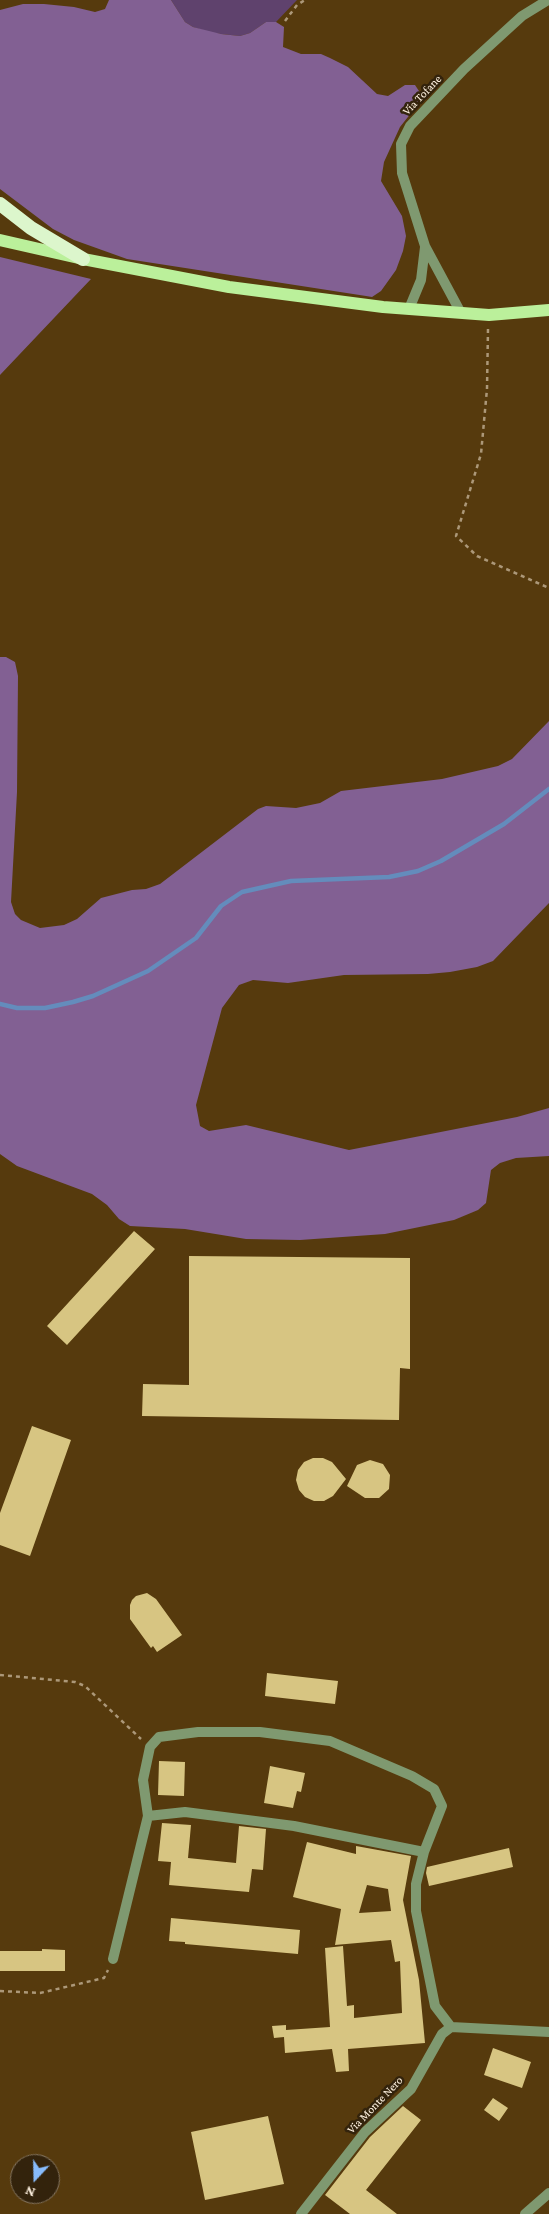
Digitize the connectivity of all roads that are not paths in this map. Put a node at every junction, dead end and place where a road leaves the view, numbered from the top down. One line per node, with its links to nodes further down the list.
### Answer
1 (548, 0): 4 (street, Via Tofane)
2 (0, 204): 5 (highway)
3 (0, 240): 5 (main road)
4 (425, 246): 6 (street, Via Tofane); 8 (street, Via Tofane)
5 (83, 259): 6 (main road)
6 (409, 309): 8 (main road)
7 (549, 310): 8 (main road)
8 (460, 313)
9 (148, 1816): 10 (street); 10 (street); 11 (street)
10 (424, 1852): 12 (street)
11 (112, 1959)
12 (451, 2027): 13 (street); 15 (street, Via Monte Nero)
13 (549, 2032)
14 (549, 2193): 16 (street)
15 (301, 2214)
16 (525, 2214)

